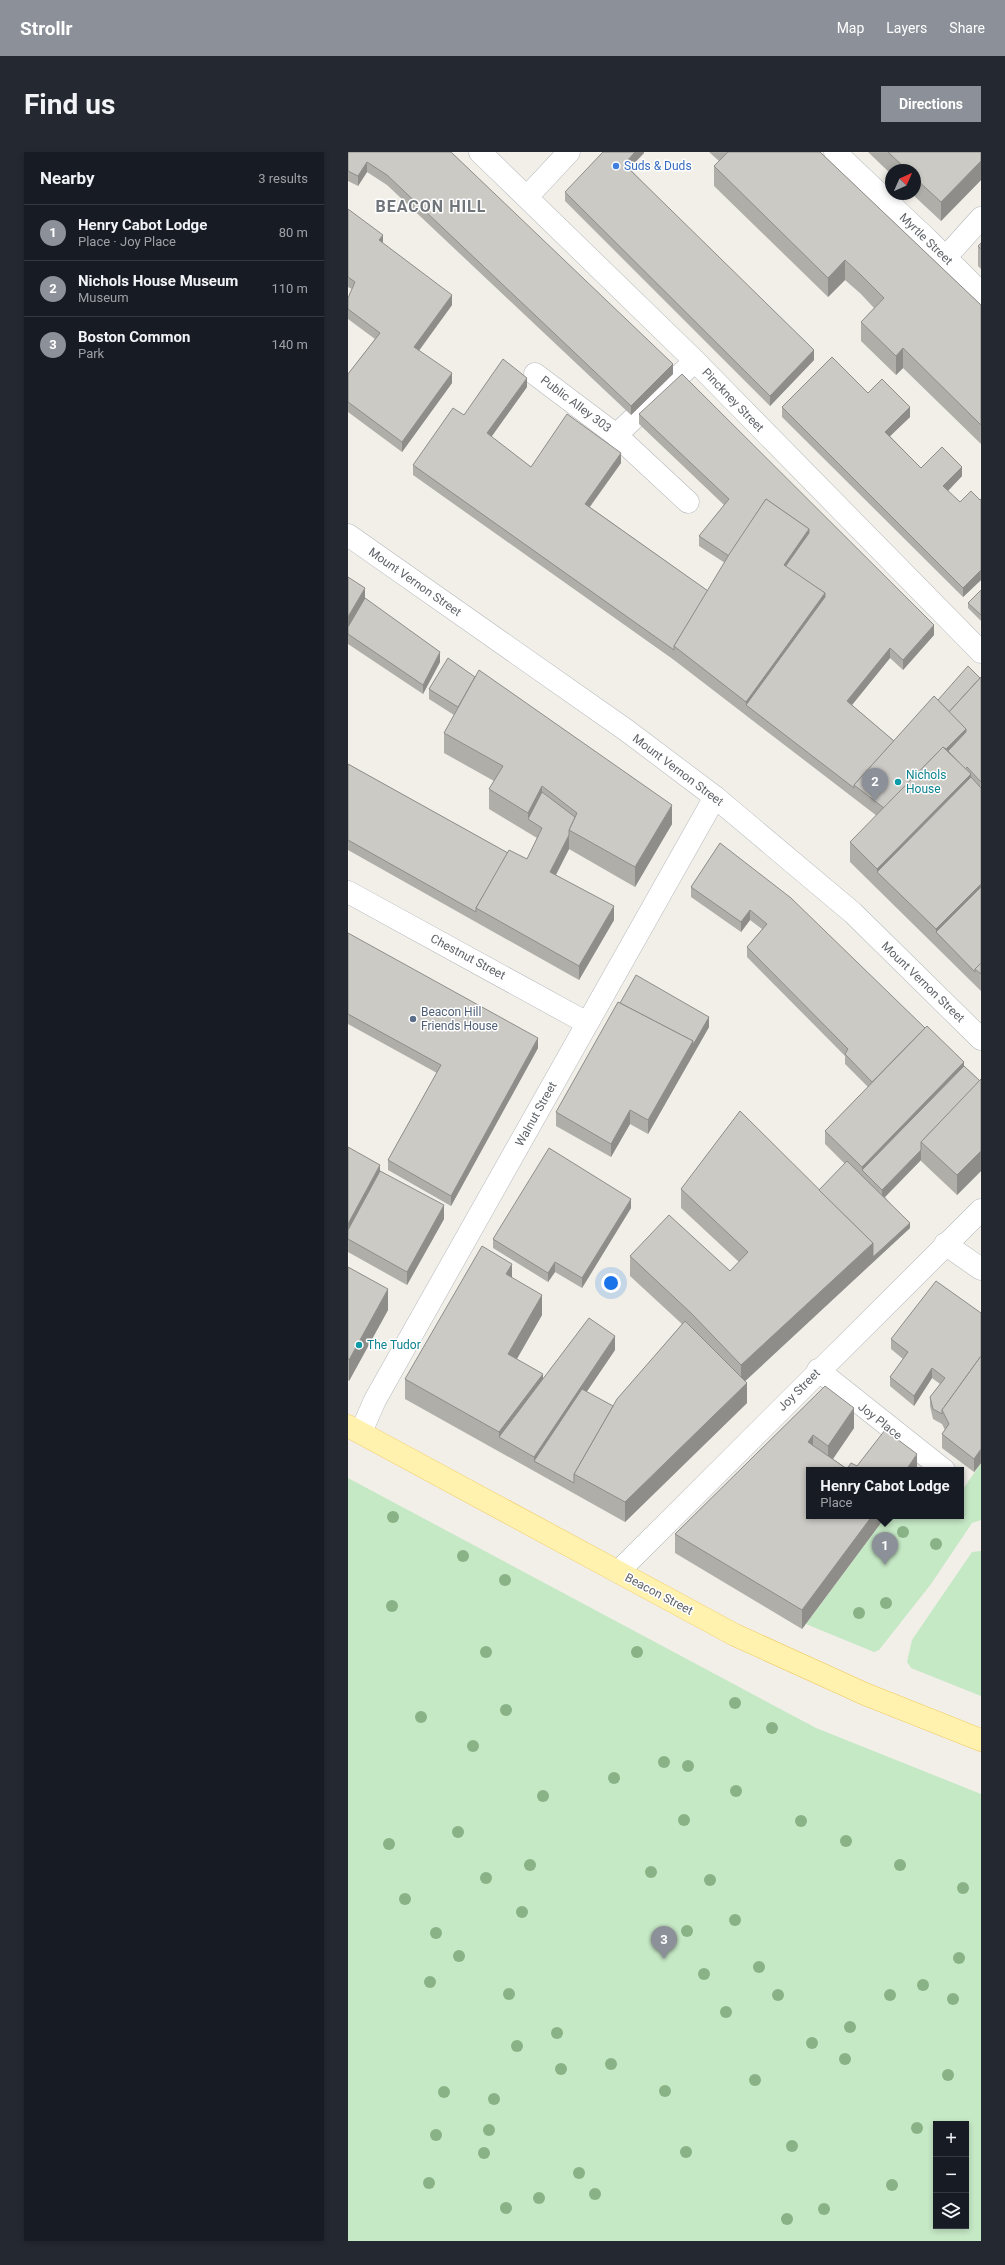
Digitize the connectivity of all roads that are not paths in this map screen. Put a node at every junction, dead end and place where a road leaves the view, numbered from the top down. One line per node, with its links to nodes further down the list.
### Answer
1 (480, 152): 4 (street, Pinckney Street)
2 (569, 152): 4 (street)
3 (835, 152): 6 (street, Myrtle Street)
4 (527, 197): 8 (street, Pinckney Street)
5 (981, 218): 6 (street)
6 (946, 257): 7 (street, Myrtle Street)
7 (981, 294)
8 (695, 361): 10 (street, Public Alley 303); 13 (street, Pinckney Street)
9 (536, 374): 10 (street, Public Alley 303)
10 (616, 435): 11 (street, Public Alley 303)
11 (688, 502)
12 (348, 535): 14 (street, Mount Vernon Street)
13 (981, 652)
14 (715, 797): 16 (street, Walnut Street); 17 (street, Mount Vernon Street)
15 (348, 892): 16 (street, Chestnut Street)
16 (587, 1023): 22 (street, Walnut Street)
17 (981, 1039)
18 (981, 1210): 19 (street, Joy Street)
19 (945, 1244): 20 (street); 21 (street, Joy Street)
20 (981, 1269)
21 (818, 1370): 23 (street, Joy Place); 24 (street, Joy Street)
22 (354, 1429): 24 (main road, Beacon Street)
23 (940, 1467)
24 (618, 1572): 25 (main road, Beacon Street)
25 (981, 1740)

